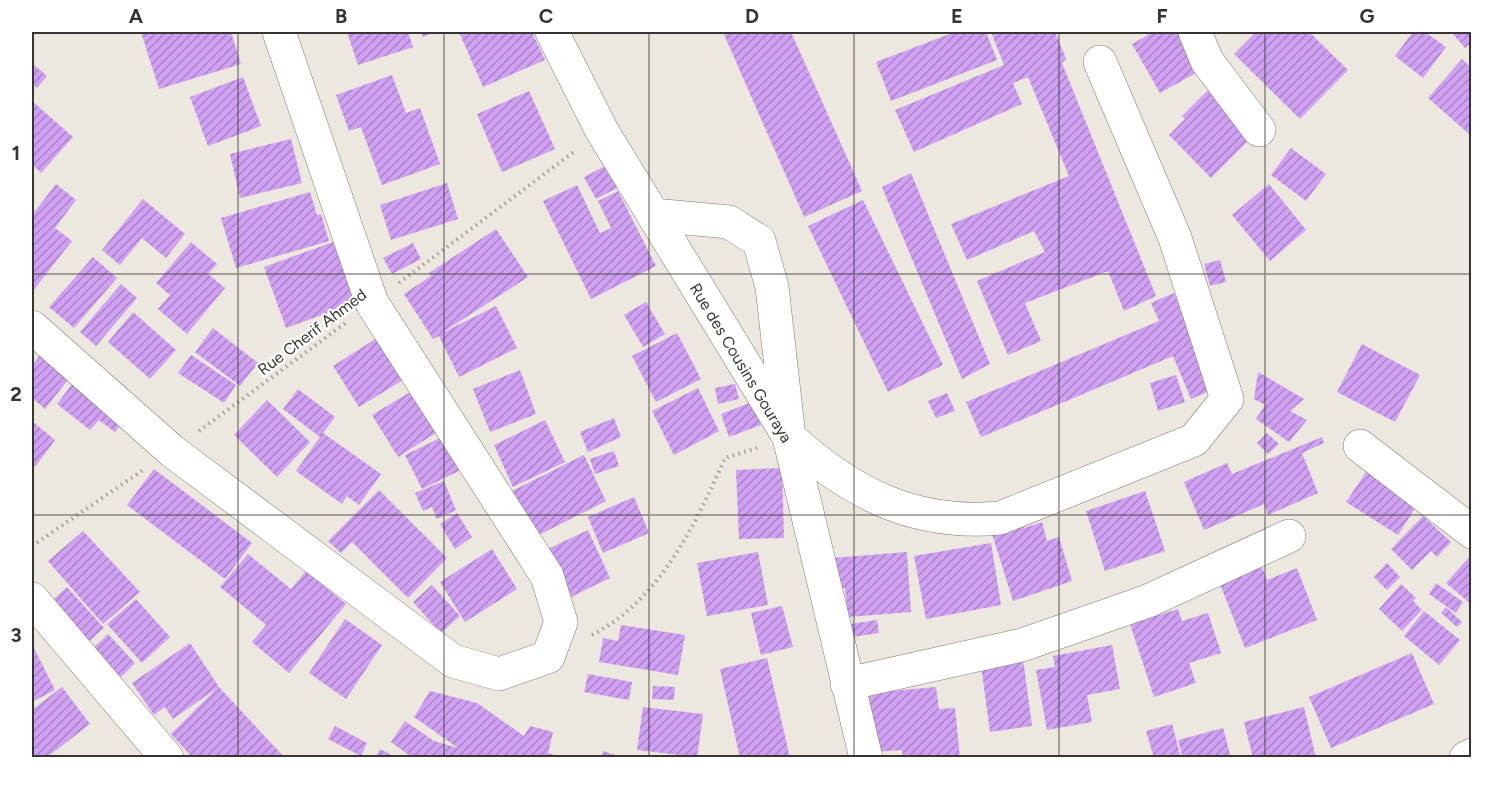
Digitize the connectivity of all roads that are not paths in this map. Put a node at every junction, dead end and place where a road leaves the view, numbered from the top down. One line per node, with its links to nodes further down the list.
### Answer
1 (279, 32): 7 (street)
2 (552, 32): 6 (street, Rue des Cousins Gouraya)
3 (1195, 32): 5 (street)
4 (1100, 62): 8 (street)
5 (1259, 130)
6 (653, 215): 8 (street, Rue des Cousins Gouraya); 8 (street)
7 (32, 327)
8 (789, 437): 13 (street, Rue des Cousins Gouraya)
9 (1360, 446): 10 (street)
10 (1472, 532)
11 (1289, 536): 13 (street)
12 (32, 599): 15 (street)
13 (847, 684): 16 (street, Rue des Cousins Gouraya)
14 (1472, 755): 17 (street)
15 (167, 758)
16 (866, 758)
17 (1466, 758)

